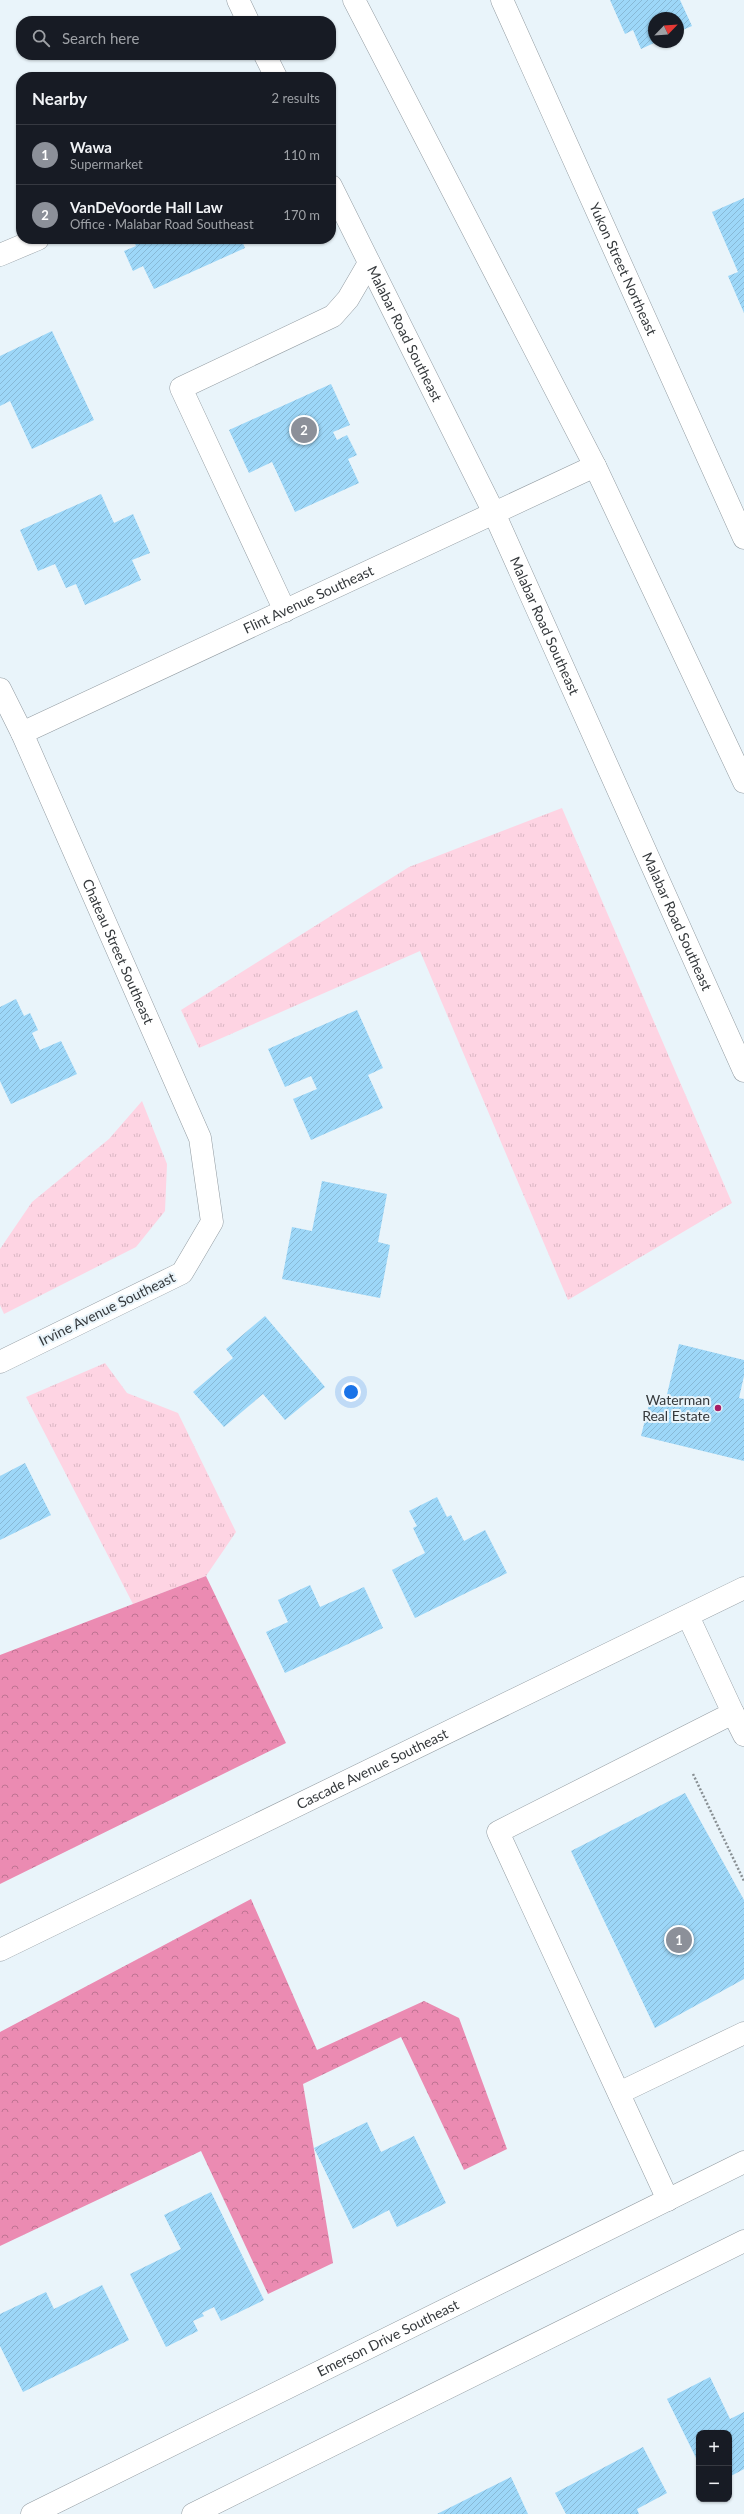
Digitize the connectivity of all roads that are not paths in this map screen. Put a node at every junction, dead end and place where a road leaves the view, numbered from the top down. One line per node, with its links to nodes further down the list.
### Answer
1 (238, 0): 4 (street)
2 (354, 0): 11 (street)
3 (502, 0): 13 (street, Yukon Street Northeast)
4 (246, 16)
5 (268, 60): 6 (street)
6 (274, 72)
7 (336, 196): 10 (street, Malabar Road Southeast)
8 (26, 244): 9 (street)
9 (0, 255)
10 (369, 263): 12 (street, Malabar Road Southeast); 14 (street)
11 (595, 466): 12 (street, Flint Avenue Southeast); 17 (street)
12 (494, 514): 14 (street, Flint Avenue Southeast); 18 (street, Malabar Road Southeast)
13 (744, 538)
14 (285, 611): 16 (street, Flint Avenue Southeast)
15 (0, 689): 16 (street, Chateau Street Southeast)
16 (22, 733): 19 (street, Chateau Street Southeast)
17 (744, 782)
18 (744, 1071)
19 (212, 1222): 20 (street, Irvine Avenue Southeast)
20 (0, 1362)
21 (744, 1588): 22 (street, Cascade Avenue Southeast)
22 (688, 1616): 23 (street); 25 (street, Cascade Avenue Southeast)
23 (733, 1713): 24 (street); 27 (street)
24 (744, 1735)
25 (0, 1950)
26 (744, 2033): 27 (street)
27 (619, 2093): 29 (street)
28 (744, 2162): 29 (street, Emerson Drive Southeast)
29 (668, 2200): 31 (street, Emerson Drive Southeast)
30 (744, 2242): 32 (street)
31 (32, 2514)
32 (193, 2514)

